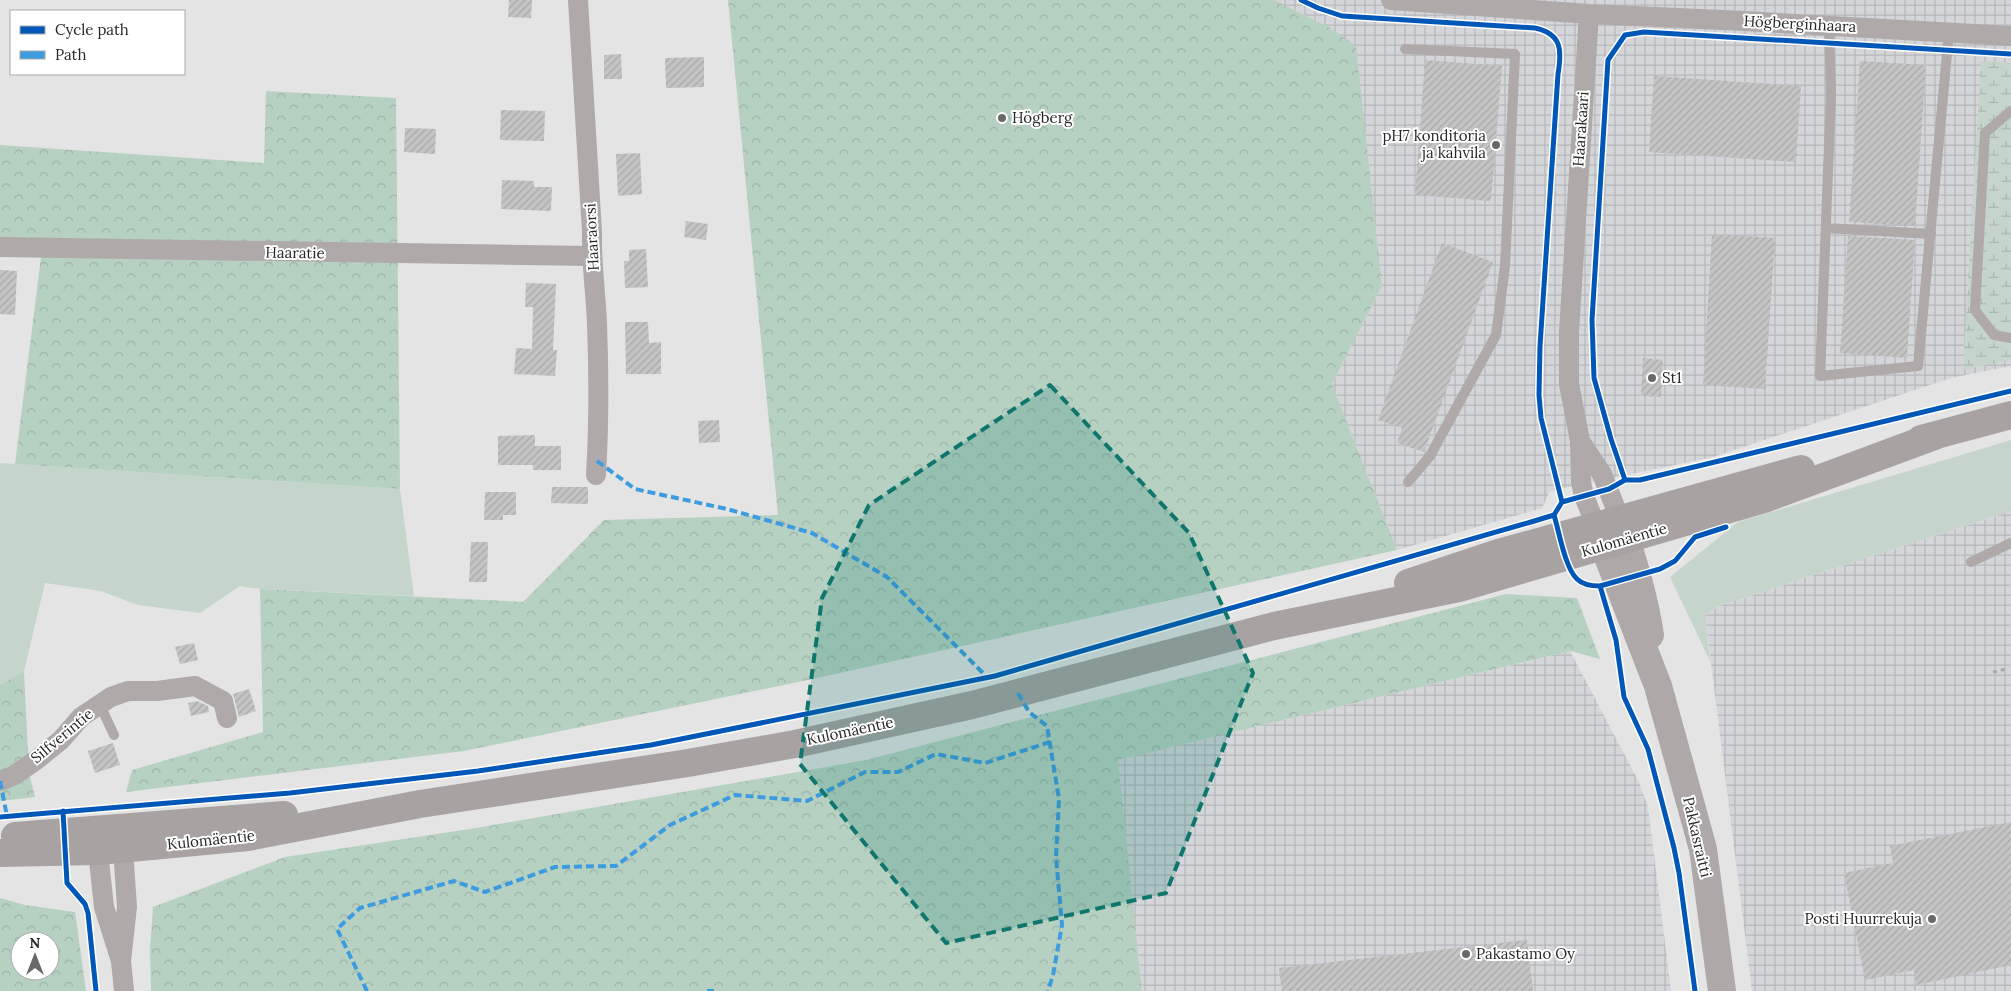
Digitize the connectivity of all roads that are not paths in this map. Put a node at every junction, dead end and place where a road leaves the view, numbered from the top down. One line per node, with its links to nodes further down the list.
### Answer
1 (578, 0): 13 (street, Haaraorsi)
2 (1391, 0): 3 (street)
3 (1415, 1): 4 (street)
4 (1589, 14): 5 (street, Högberginhaara); 18 (street, Haarakaari)
5 (1829, 26): 6 (street, Högberginhaara); 10 (lane)
6 (1949, 32): 7 (street, Högberginhaara); 11 (lane)
7 (2011, 36)
8 (1405, 48): 17 (lane)
9 (2011, 111): 14 (lane)
10 (1826, 228): 11 (lane); 11 (lane)
11 (1931, 234)
12 (0, 247): 13 (street, Haaratie)
13 (591, 256): 16 (street, Haaraorsi)
14 (2011, 338)
15 (2011, 415): 18 (main road, Kulomäentie)
16 (596, 475)
17 (1408, 482)
18 (1611, 532): 26 (main road, Kulomäentie); 29 (street, Pakkasraitti)
19 (2011, 543): 20 (lane)
20 (1971, 562)
21 (100, 705): 22 (street, Silfverintie); 23 (lane); 24 (street, Silfverintie)
22 (227, 718)
23 (114, 735)
24 (0, 781)
25 (0, 837): 26 (main road, Kulomäentie)
26 (109, 843): 27 (main road, Kulomäentie); 28 (street)
27 (0, 853)
28 (124, 991)
29 (1722, 991)

